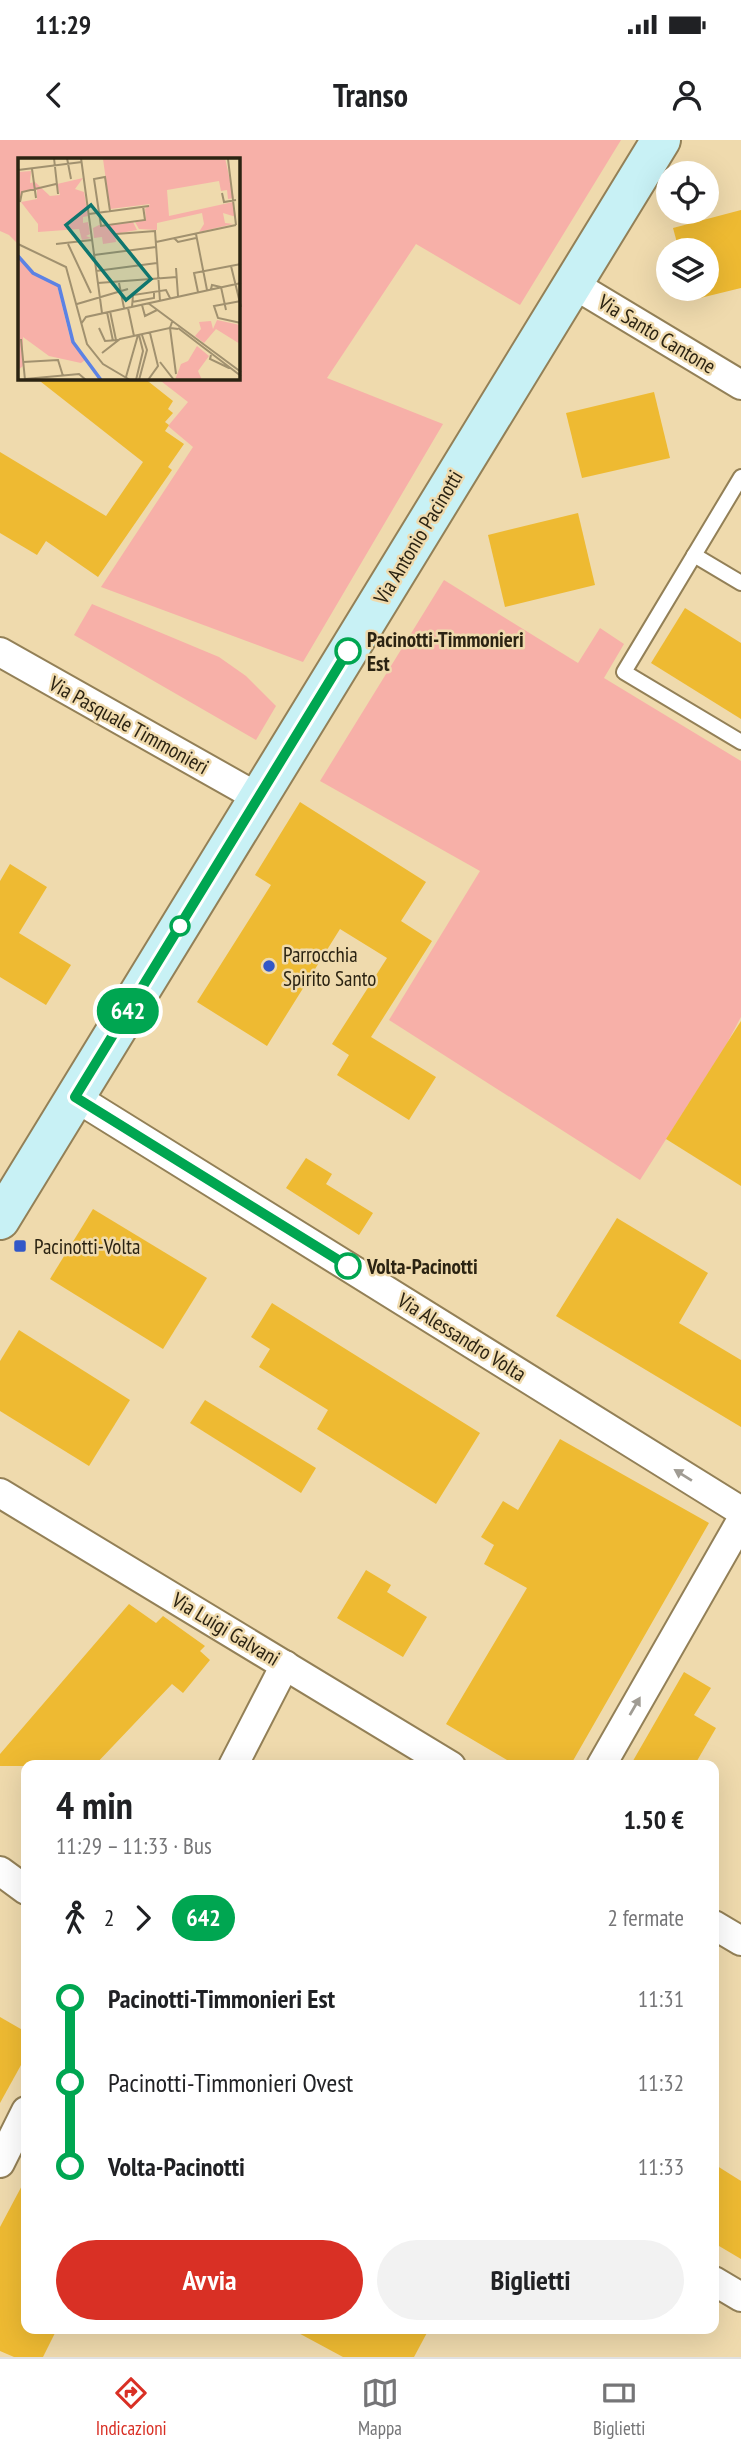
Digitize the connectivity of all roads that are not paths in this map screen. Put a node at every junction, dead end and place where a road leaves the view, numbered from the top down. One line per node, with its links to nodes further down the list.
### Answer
1 (661, 140): 2 (main road, Via Antonio Pacinotti)
2 (573, 284): 3 (street, Via Santo Cantone); 9 (main road, Via Antonio Pacinotti)
3 (741, 385)
4 (741, 477): 5 (lane)
5 (694, 555): 6 (lane); 8 (lane)
6 (741, 583)
7 (0, 652): 9 (street, Via Pasquale Timmonieri)
8 (741, 742)
9 (259, 798): 10 (main road, Via Antonio Pacinotti)
10 (75, 1097): 11 (main road, Via Antonio Pacinotti); 13 (street, Via Alessandro Volta, one-way to 10)
11 (0, 1220)
12 (0, 1493): 15 (street, Via Luigi Galvani)
13 (741, 1511)
14 (741, 1521): 18 (street, one-way to 14)
15 (285, 1665): 16 (street); 17 (street, Via Luigi Galvani)
16 (236, 1760)
17 (441, 1760)
18 (604, 1760)
19 (0, 1871): 20 (street)
20 (21, 1886)
21 (719, 1928): 22 (street)
22 (741, 1941)
23 (19, 2115): 24 (street)
24 (0, 2163)
25 (719, 2284): 26 (street)
26 (741, 2297)

